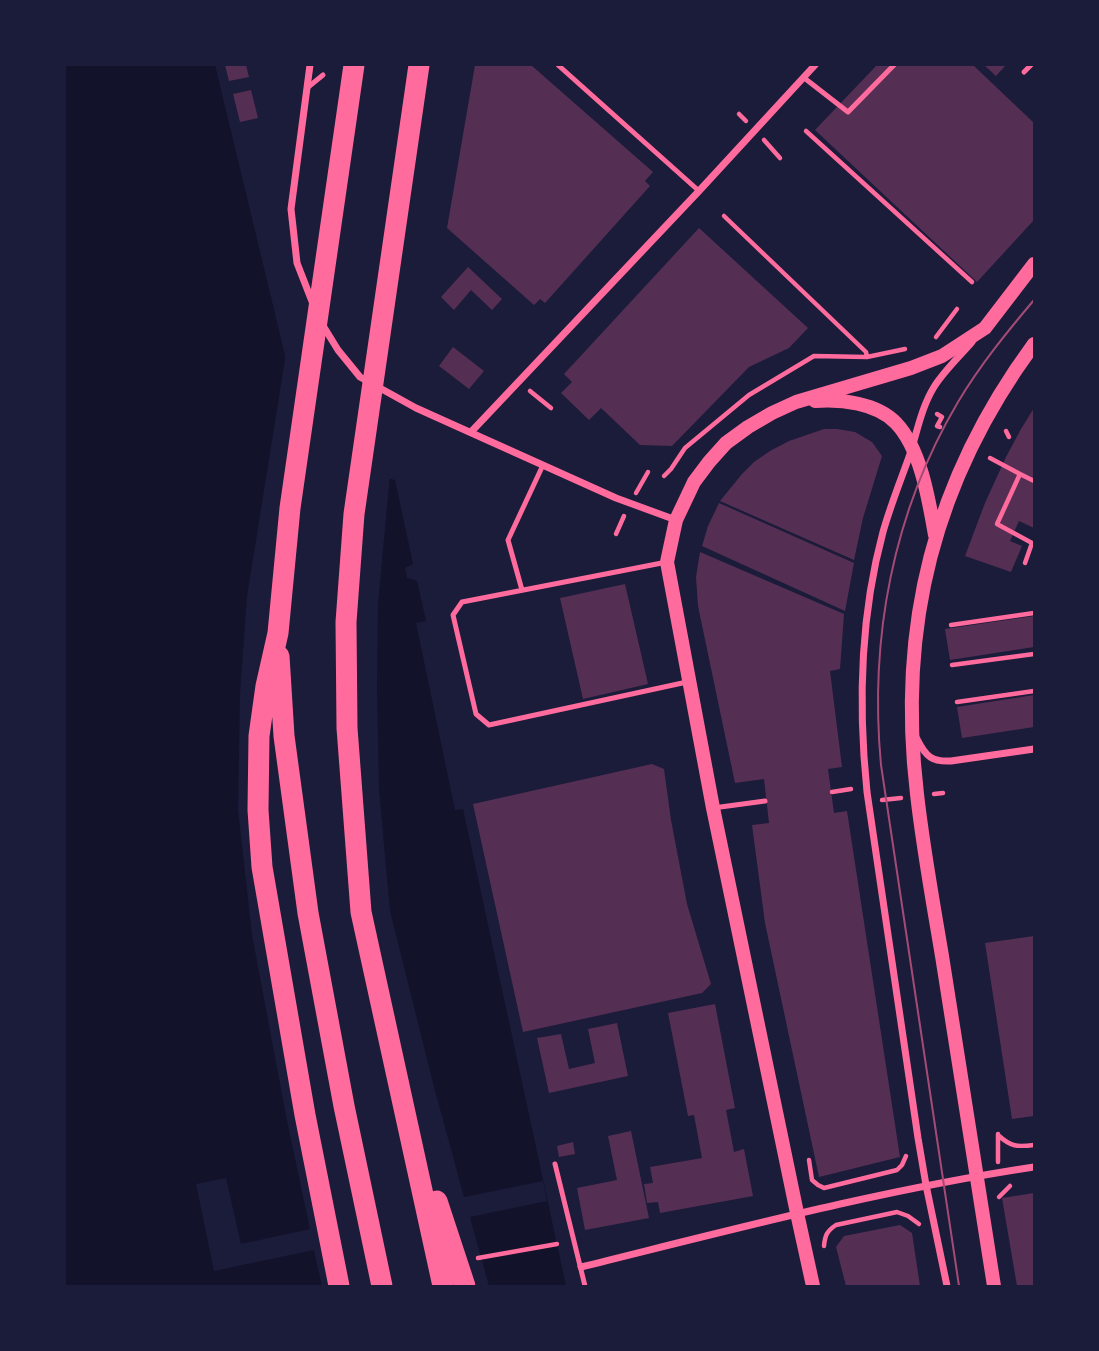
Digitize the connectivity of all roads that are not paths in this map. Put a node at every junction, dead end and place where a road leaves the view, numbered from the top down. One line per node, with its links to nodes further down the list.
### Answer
1 (310, 65): 11 (street)
2 (354, 65): 24 (highway)
3 (419, 65): 30 (highway)
4 (558, 65): 12 (lane)
5 (815, 65): 10 (street)
6 (894, 65): 10 (lane)
7 (1031, 65): 8 (lane)
8 (1024, 72)
9 (323, 75): 11 (lane)
10 (803, 77): 12 (street)
11 (307, 88): 17 (street)
12 (699, 191): 17 (street)
13 (1034, 264): 14 (main road)
14 (985, 328): 16 (main road); 18 (street)
15 (1034, 344): 21 (main road)
16 (796, 402): 18 (main road); 20 (main road)
17 (471, 432): 19 (street)
18 (912, 448): 21 (main road); 34 (street)
19 (543, 465): 20 (street); 23 (lane)
20 (676, 520): 22 (main road)
21 (936, 538): 26 (main road)
22 (667, 562): 23 (lane); 25 (main road)
23 (522, 590): 25 (lane)
24 (278, 633): 37 (highway); 38 (highway)
25 (689, 681): 29 (main road)
26 (913, 727): 27 (street); 33 (main road)
27 (1034, 749)
28 (765, 801): 29 (lane)
29 (713, 808): 35 (main road)
30 (401, 1092): 39 (highway); 40 (highway)
31 (555, 1164): 36 (lane)
32 (1034, 1167): 33 (street)
33 (975, 1175): 34 (street); 44 (main road)
34 (926, 1185): 35 (street); 43 (street)
35 (797, 1213): 36 (street); 42 (main road)
36 (580, 1267): 41 (lane)
37 (383, 1283)
38 (339, 1286)
39 (443, 1286)
40 (465, 1286)
41 (586, 1286)
42 (813, 1286)
43 (947, 1286)
44 (994, 1286)

